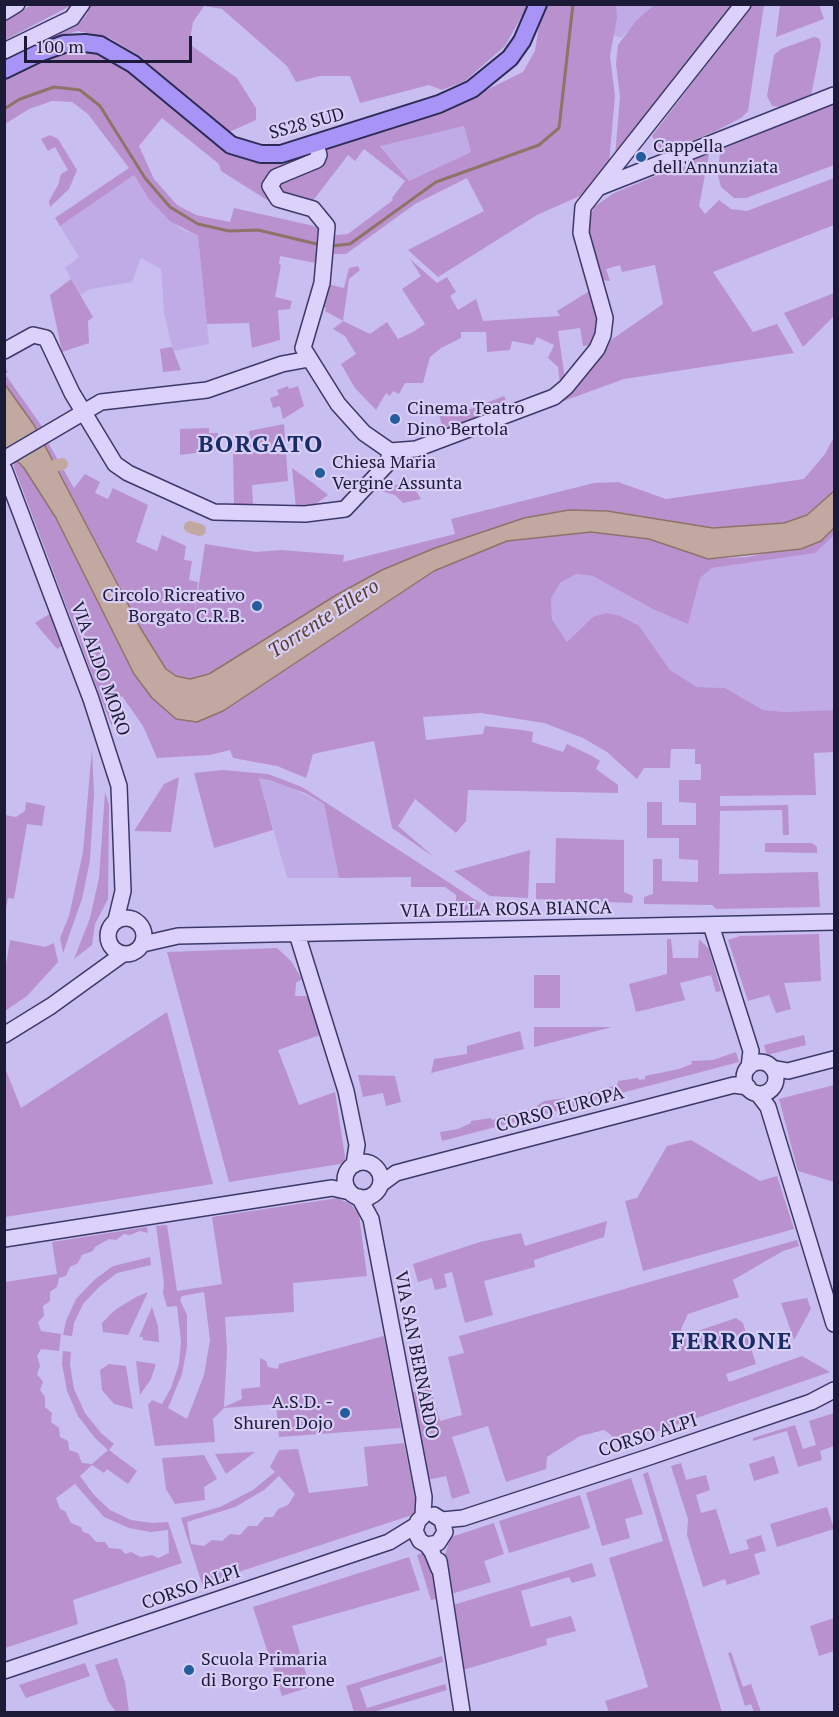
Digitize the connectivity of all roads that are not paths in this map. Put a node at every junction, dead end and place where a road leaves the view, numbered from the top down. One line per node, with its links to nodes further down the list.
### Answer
1 (17, 4): 5 (street)
2 (82, 4): 6 (street)
3 (538, 4): 9 (main road, SS28 SUD)
4 (743, 4): 10 (street)
5 (4, 12)
6 (4, 51)
7 (4, 70): 9 (main road, SS28 SUD)
8 (834, 95): 10 (street)
9 (316, 144): 12 (street)
10 (597, 189): 14 (street)
11 (4, 351): 13 (street)
12 (309, 359): 13 (street); 14 (street)
13 (82, 412): 14 (street); 15 (street)
14 (390, 451)
15 (5, 462): 16 (street, VIA ALDO MORO)
16 (123, 891): 17 (street, VIA ALDO MORO); 19 (street, VIA ALDO MORO)
17 (116, 920): 19 (street); 24 (street)
18 (834, 922): 20 (street, VIA DELLA ROSA BIANCA)
19 (139, 924): 22 (street, VIA DELLA ROSA BIANCA); 23 (street)
20 (711, 925): 21 (street, VIA DELLA ROSA BIANCA); 27 (street)
21 (297, 934): 22 (street, VIA DELLA ROSA BIANCA); 28 (street)
22 (178, 936): 23 (street, VIA DELLA ROSA BIANCA)
23 (143, 944): 24 (street)
24 (117, 950): 25 (street)
25 (4, 1035)
26 (834, 1059): 27 (street, CORSO EUROPA)
27 (757, 1079): 29 (street, CORSO EUROPA); 35 (street)
28 (361, 1168): 29 (street); 30 (street); 31 (street); 32 (street)
29 (396, 1173): 31 (street, CORSO EUROPA)
30 (332, 1188): 32 (street, CORSO EUROPA); 34 (street, CORSO EUROPA)
31 (378, 1188): 32 (street, CORSO EUROPA); 33 (street, VIA SAN BERNARDO)
32 (354, 1194): 33 (street, VIA SAN BERNARDO)
33 (371, 1219): 39 (street, VIA SAN BERNARDO)
34 (4, 1239)
35 (834, 1324)
36 (834, 1390): 38 (street, CORSO ALPI)
37 (834, 1400): 38 (street, CORSO ALPI)
38 (812, 1402): 39 (street, CORSO ALPI)
39 (430, 1530): 40 (street, CORSO ALPI); 41 (street, VIA SAN BERNARDO)
40 (4, 1671)
41 (462, 1713)

